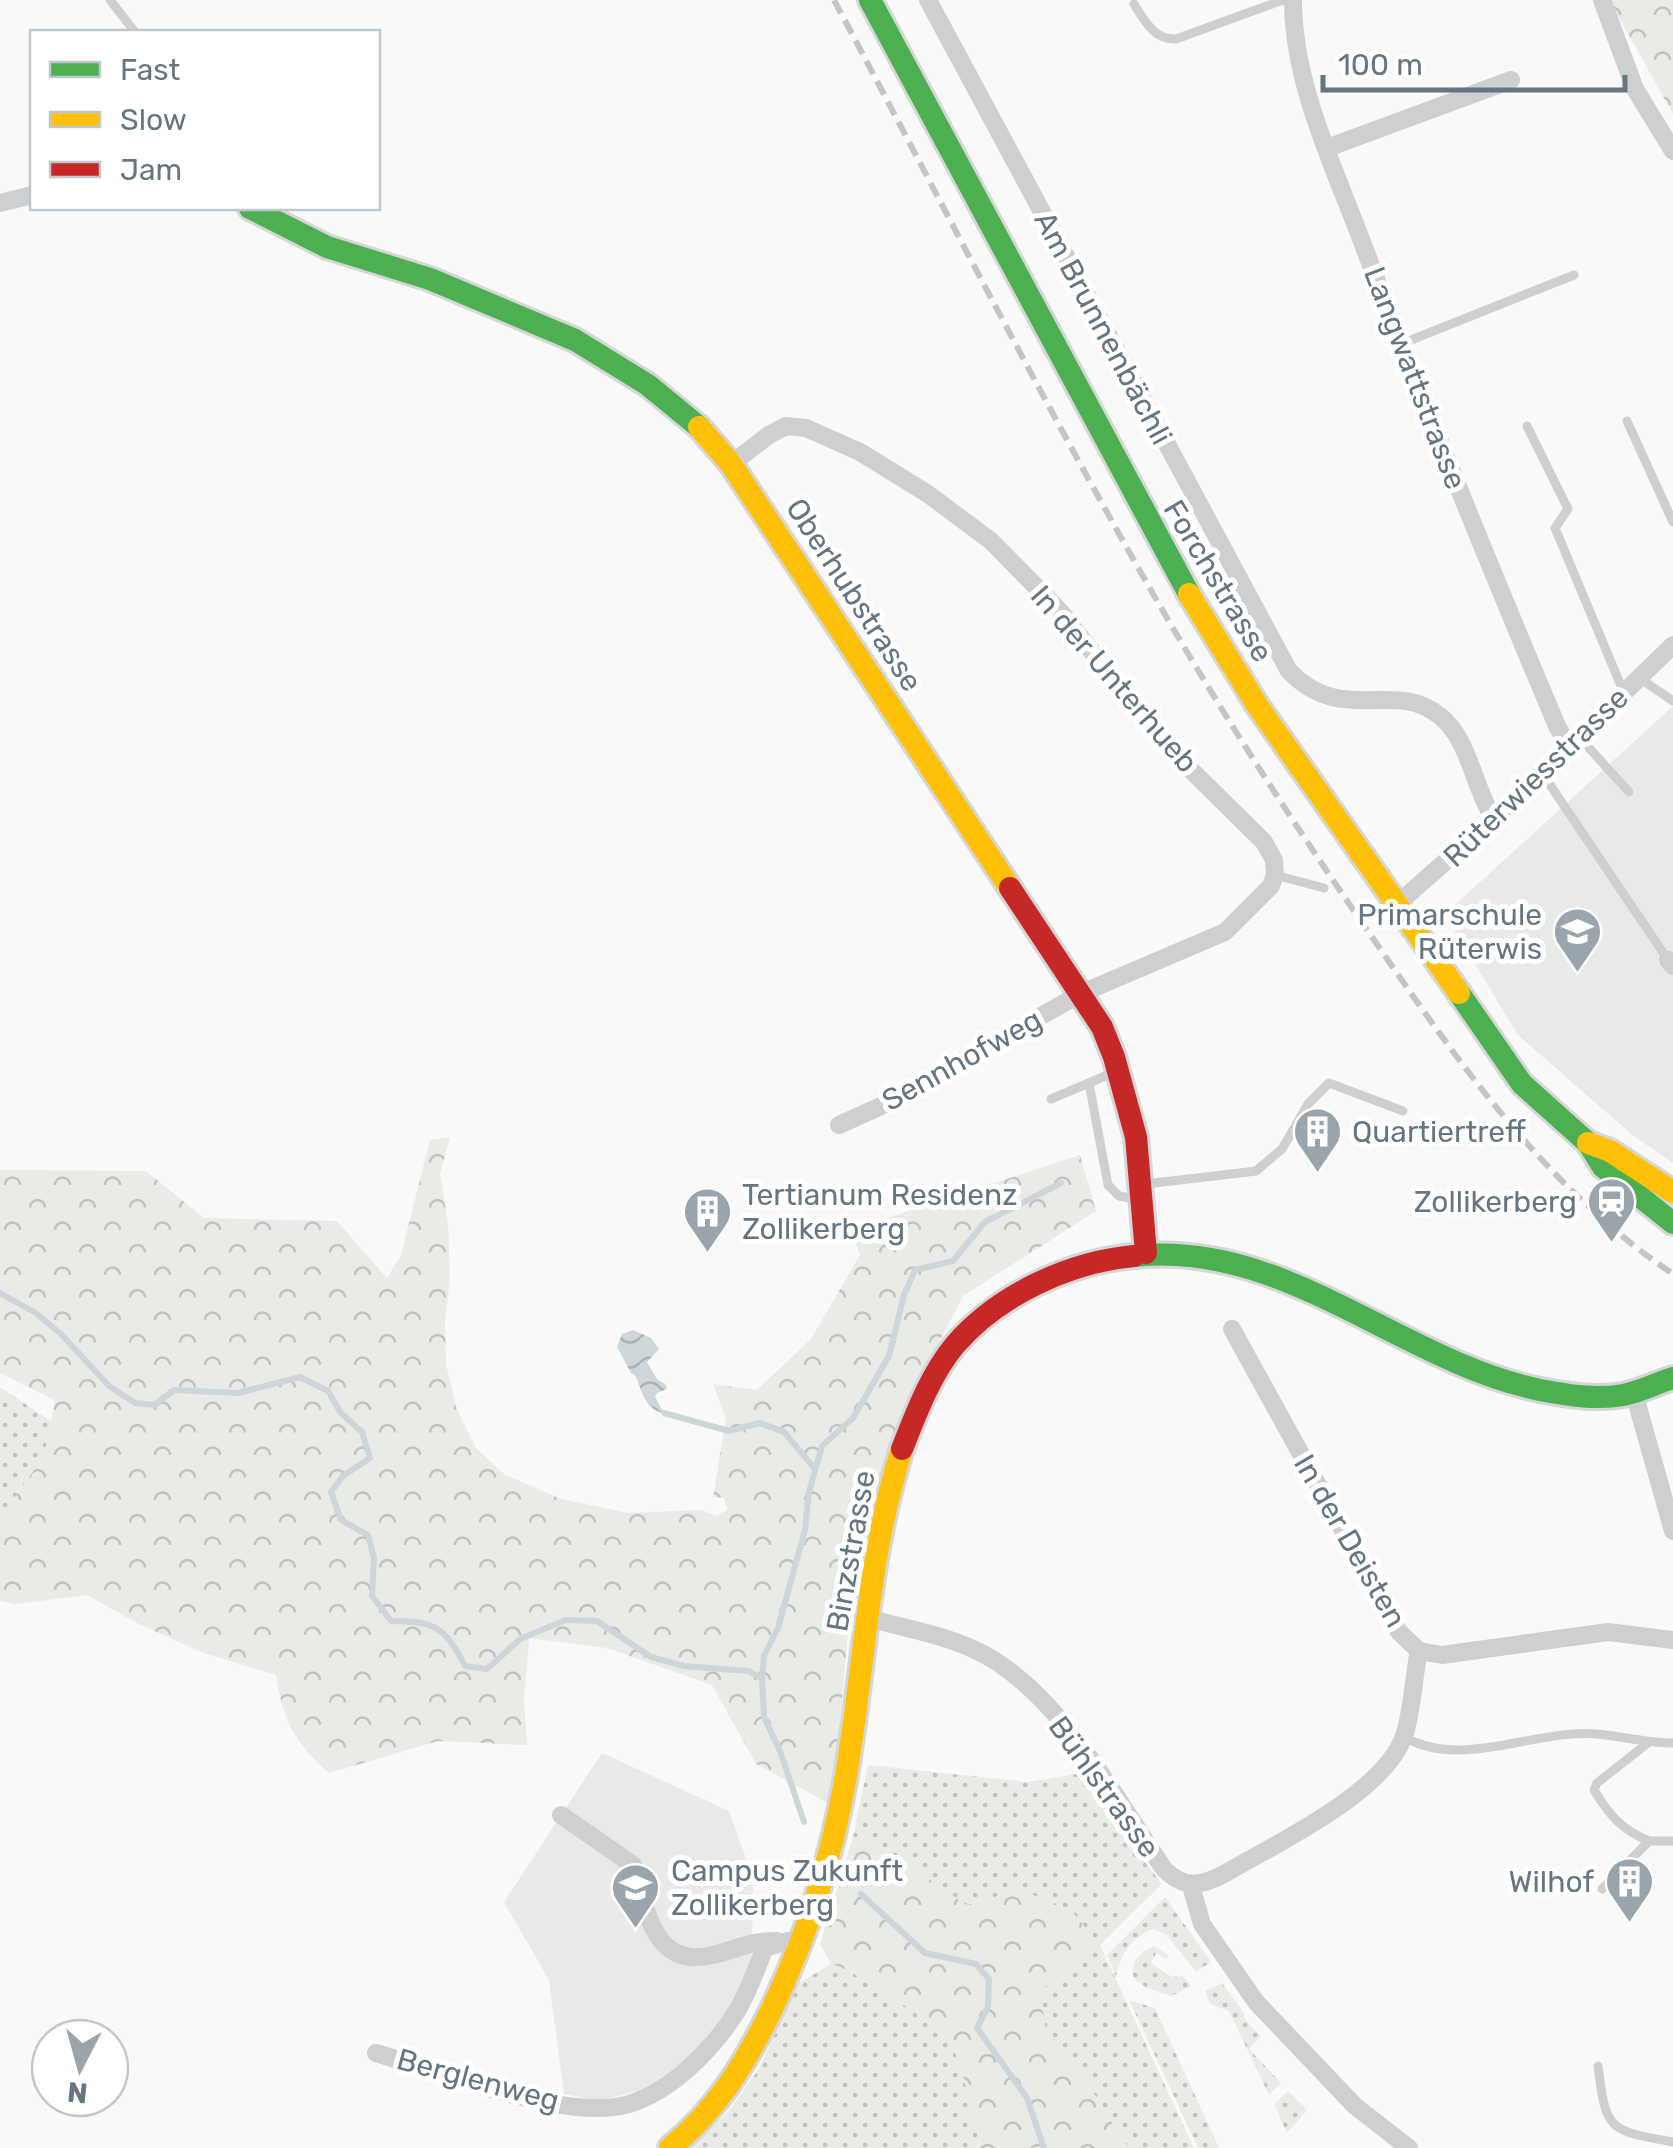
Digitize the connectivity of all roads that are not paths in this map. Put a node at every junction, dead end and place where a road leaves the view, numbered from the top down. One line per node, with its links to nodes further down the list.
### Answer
1 (110, 0): 8 (lane)
2 (870, 0): 31 (main road, Forchstrasse)
3 (928, 0): 28 (street, Am Brunnenbächli)
4 (1283, 0): 7 (lane)
5 (1293, 0): 11 (street, Langwattstrasse)
6 (1602, 0): 10 (street)
7 (1134, 4)
8 (133, 30)
9 (1511, 80): 11 (street)
10 (1672, 147)
11 (1327, 148): 16 (street, Langwattstrasse)
12 (30, 196): 13 (street)
13 (0, 203)
14 (254, 210): 19 (main road, Oberhubstrasse)
15 (1574, 275): 16 (lane)
16 (1401, 344): 25 (street, Langwattstrasse)
17 (1627, 421): 20 (lane)
18 (1527, 426): 23 (lane)
19 (732, 464): 29 (street, In der Unterhueb); 33 (main road, Oberhubstrasse)
20 (1673, 522)
21 (1673, 644): 22 (street, Rüterwiesstrasse)
22 (1639, 678): 23 (street, Rüterwiesstrasse); 24 (lane)
23 (1624, 693): 25 (street, Rüterwiesstrasse)
24 (1673, 702)
25 (1574, 742): 26 (street, Rüterwiesstrasse); 27 (lane)
26 (1542, 773): 28 (street, Rüterwiesstrasse); 32 (lane)
27 (1629, 792)
28 (1494, 819): 31 (street, Rüterwiesstrasse)
29 (1275, 875): 30 (lane); 33 (street)
30 (1324, 888)
31 (1396, 905): 39 (main road, Forchstrasse)
32 (1670, 963)
33 (1082, 993): 34 (main road, Oberhubstrasse); 38 (street, Sennhofweg)
34 (1120, 1070): 35 (lane); 40 (main road, Oberhubstrasse)
35 (1090, 1083): 36 (lane); 40 (lane)
36 (1051, 1098)
37 (1403, 1111): 40 (lane)
38 (840, 1125)
39 (1588, 1143): 41 (main road, Forchstrasse); 42 (main road, Forchstrasse)
40 (1144, 1192): 43 (main road, Oberhubstrasse)
41 (1673, 1192)
42 (1673, 1222)
43 (1146, 1252): 46 (main road, Binzstrasse); 48 (main road, Binzstrasse)
44 (1232, 1329): 50 (street, In der Deisten)
45 (1673, 1378): 46 (main road, Binzstrasse)
46 (1634, 1393): 47 (street)
47 (1673, 1532)
48 (869, 1618): 57 (street, Bühlstrasse); 59 (main road, Binzstrasse)
49 (1673, 1640): 50 (street)
50 (1419, 1651): 51 (street, In der Deisten)
51 (1404, 1737): 52 (lane); 57 (street, In der Deisten)
52 (1648, 1743): 53 (lane); 56 (lane)
53 (1673, 1744)
54 (561, 1815): 59 (street)
55 (1673, 1840): 56 (lane)
56 (1650, 1841): 58 (lane)
57 (1191, 1886): 64 (street)
58 (1602, 1889)
59 (794, 1944): 60 (street, Berglenweg); 63 (main road, Binzstrasse)
60 (376, 2052)
61 (1598, 2066): 62 (lane)
62 (1673, 2142)
63 (670, 2148)
64 (1409, 2148)

